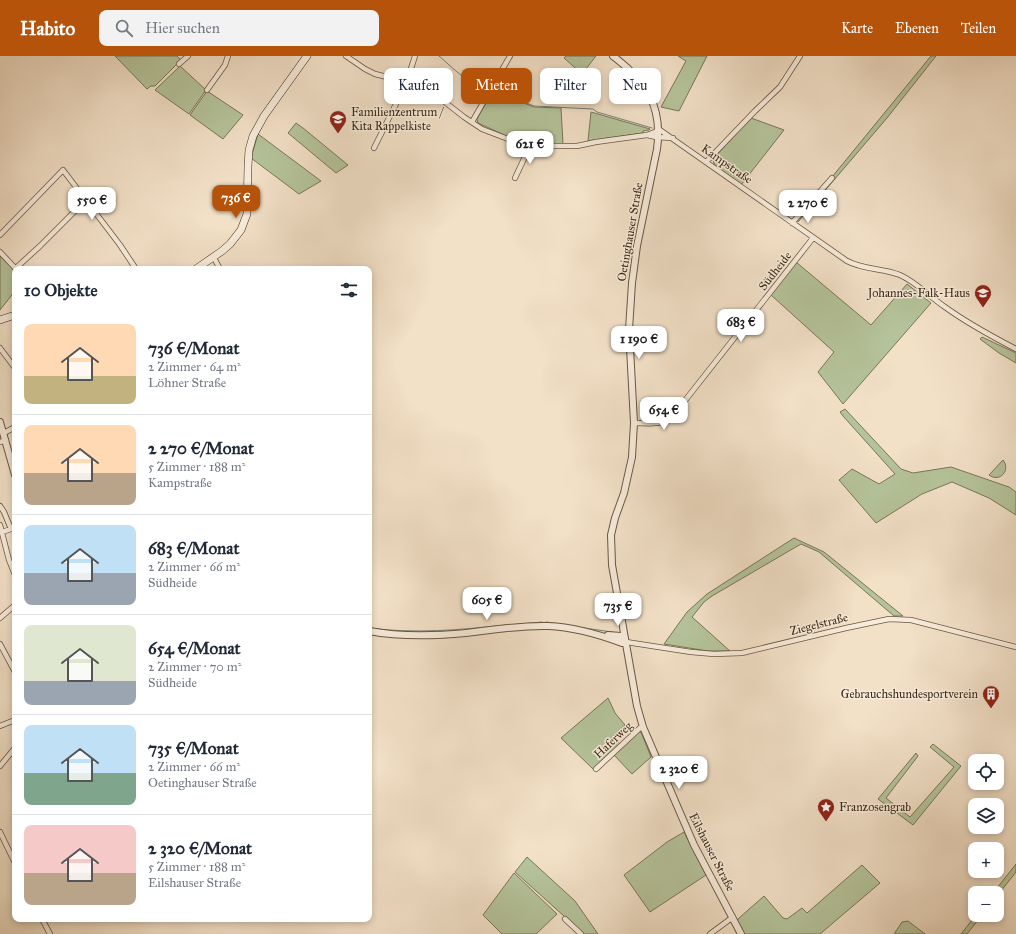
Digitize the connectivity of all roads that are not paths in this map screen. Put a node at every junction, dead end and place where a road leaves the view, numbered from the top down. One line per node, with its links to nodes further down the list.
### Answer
1 (188, 56): 9 (street)
2 (228, 56): 12 (street)
3 (307, 56): 30 (main road)
4 (346, 56): 11 (street)
5 (415, 56): 10 (street)
6 (510, 56): 15 (street)
7 (613, 56): 16 (street, Oetinghauser Straße)
8 (800, 56): 22 (street)
9 (179, 64)
10 (411, 68)
11 (384, 76)
12 (207, 90)
13 (396, 104): 21 (street)
14 (448, 104): 15 (street)
15 (472, 122): 20 (street)
16 (658, 130): 17 (street); 18 (street, Oetinghauser Straße); 19 (street, Kampstraße)
17 (647, 135): 18 (street); 20 (street)
18 (658, 137): 19 (street); 42 (street, Oetinghauser Straße)
19 (673, 138): 22 (street, Kampstraße)
20 (530, 146): 23 (street)
21 (374, 148)
22 (706, 162): 26 (street, Kampstraße)
23 (515, 178)
24 (832, 178): 26 (street)
25 (86, 200): 27 (street); 32 (street); 33 (street)
26 (792, 223): 28 (street, Kampstraße)
27 (0, 235)
28 (813, 238): 39 (street, Kampstraße); 42 (street, Südheide)
29 (0, 252): 31 (street)
30 (214, 258): 34 (main road); 35 (street)
31 (13, 266)
32 (19, 266)
33 (134, 266)
34 (201, 266)
35 (218, 266)
36 (12, 317): 37 (main road)
37 (0, 320)
38 (0, 348): 40 (street)
39 (1016, 349)
40 (12, 364)
41 (0, 422): 44 (street)
42 (634, 423): 54 (street, Oetinghauser Straße)
43 (12, 429): 44 (street)
44 (4, 433): 45 (street)
45 (3, 441): 46 (street)
46 (12, 466)
47 (0, 506): 49 (street)
48 (0, 525): 49 (street)
49 (2, 532): 50 (street)
50 (12, 568)
51 (12, 608): 52 (street)
52 (0, 618)
53 (372, 631): 54 (street)
54 (626, 642): 56 (street, Ziegelstraße); 60 (street, Eilshauser Straße)
55 (0, 644): 57 (street)
56 (1016, 647)
57 (12, 666)
58 (12, 721): 59 (street)
59 (0, 726)
60 (643, 726): 63 (street, Haferweg); 66 (street, Eilshauser Straße)
61 (12, 752): 62 (street)
62 (0, 766)
63 (596, 769)
64 (0, 832): 65 (street)
65 (12, 857)
66 (733, 917): 71 (street); 72 (street, Eilshauser Straße)
67 (565, 919): 70 (street)
68 (44, 922): 69 (street)
69 (50, 934)
70 (581, 934)
71 (710, 934)
72 (741, 934)

